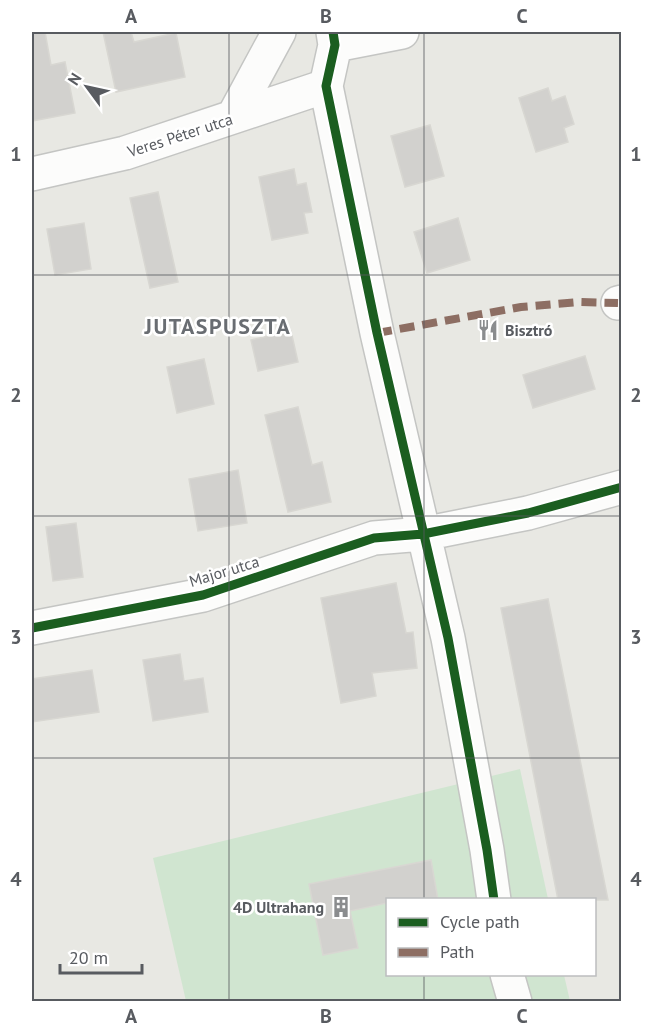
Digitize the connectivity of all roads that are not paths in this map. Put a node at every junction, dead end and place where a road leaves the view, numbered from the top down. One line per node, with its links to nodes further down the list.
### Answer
1 (279, 32): 5 (street)
2 (402, 32): 3 (street)
3 (334, 38): 4 (street)
4 (327, 86): 5 (street, Veres Péter utca); 8 (street)
5 (233, 117): 6 (street, Veres Péter utca)
6 (32, 174)
7 (621, 487): 8 (street, Major utca)
8 (423, 534): 9 (street, Major utca); 10 (street)
9 (32, 628)
10 (494, 898)
11 (507, 976): 12 (street)
12 (515, 1002)

